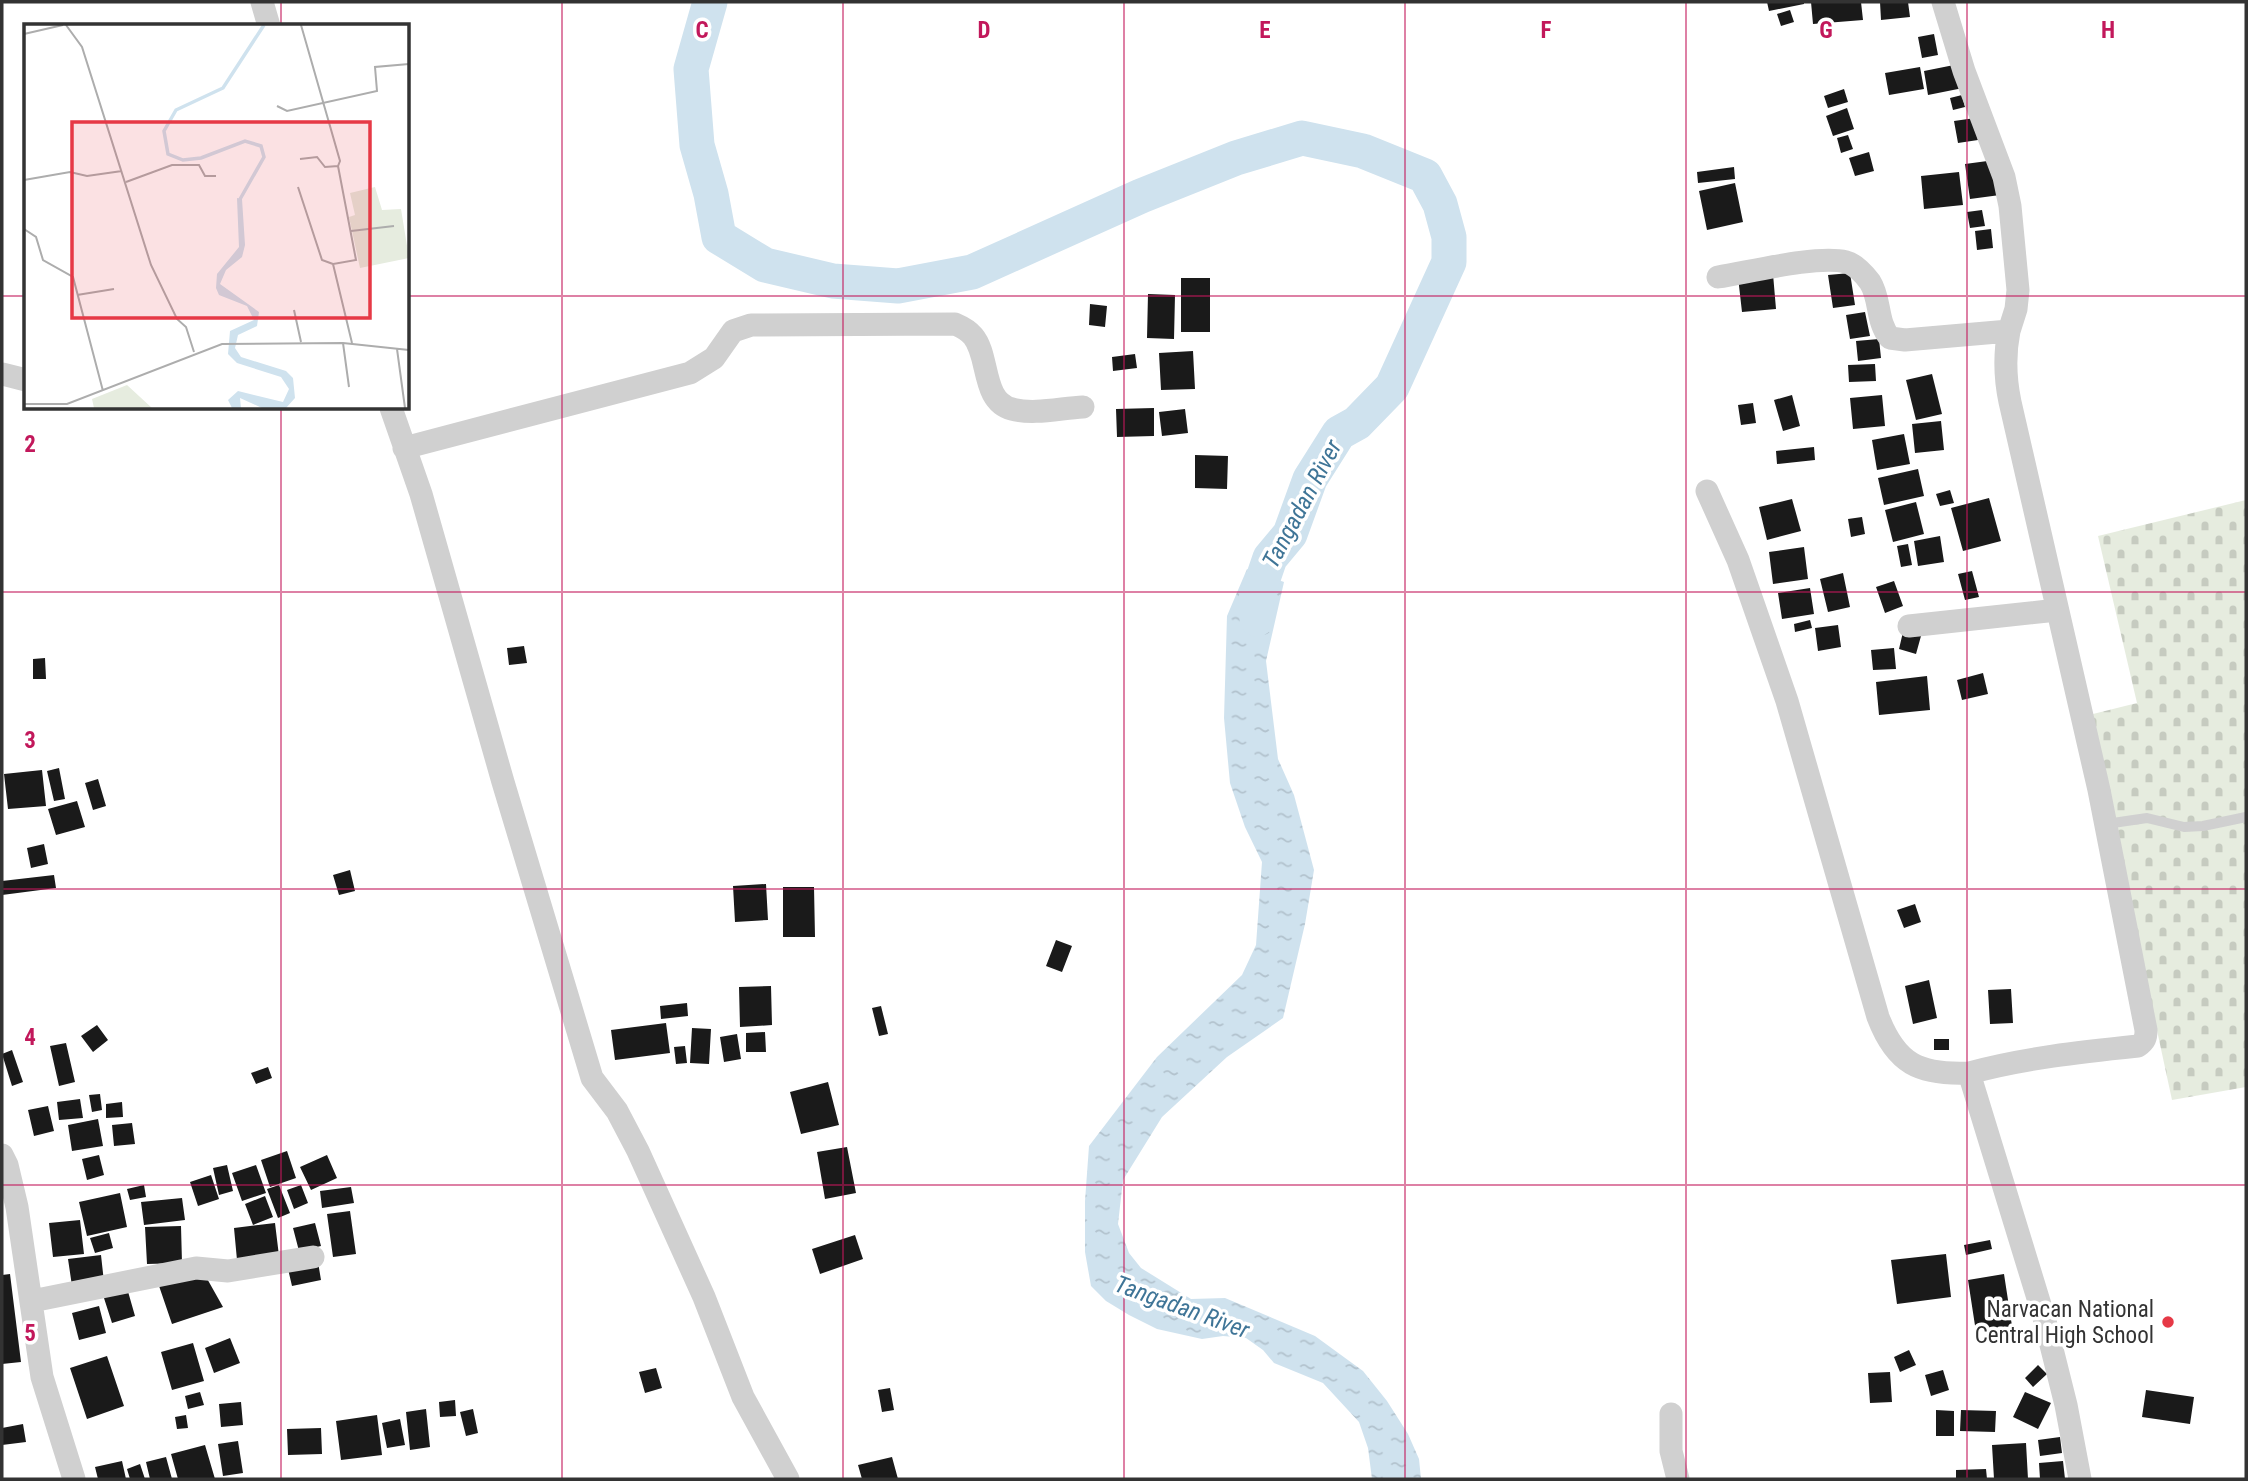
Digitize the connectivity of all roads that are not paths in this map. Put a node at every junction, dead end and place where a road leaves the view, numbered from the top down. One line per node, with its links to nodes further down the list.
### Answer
1 (262, 2): 3 (street)
2 (1943, 2): 5 (street)
3 (268, 24)
4 (1718, 277): 5 (street)
5 (2009, 331): 12 (street)
6 (2, 374): 7 (street)
7 (24, 380)
8 (1083, 407): 10 (street)
9 (392, 410): 10 (street)
10 (404, 448): 22 (street)
11 (1707, 491): 16 (street)
12 (2057, 610): 13 (street); 15 (street)
13 (1909, 626)
14 (2246, 817): 15 (lane)
15 (2106, 824): 16 (street)
16 (1969, 1073): 24 (street)
17 (2, 1155): 19 (street)
18 (313, 1258): 19 (street)
19 (32, 1301): 21 (street)
20 (1671, 1414): 23 (street)
21 (74, 1479)
22 (788, 1479)
23 (1678, 1479)
24 (2080, 1479)

